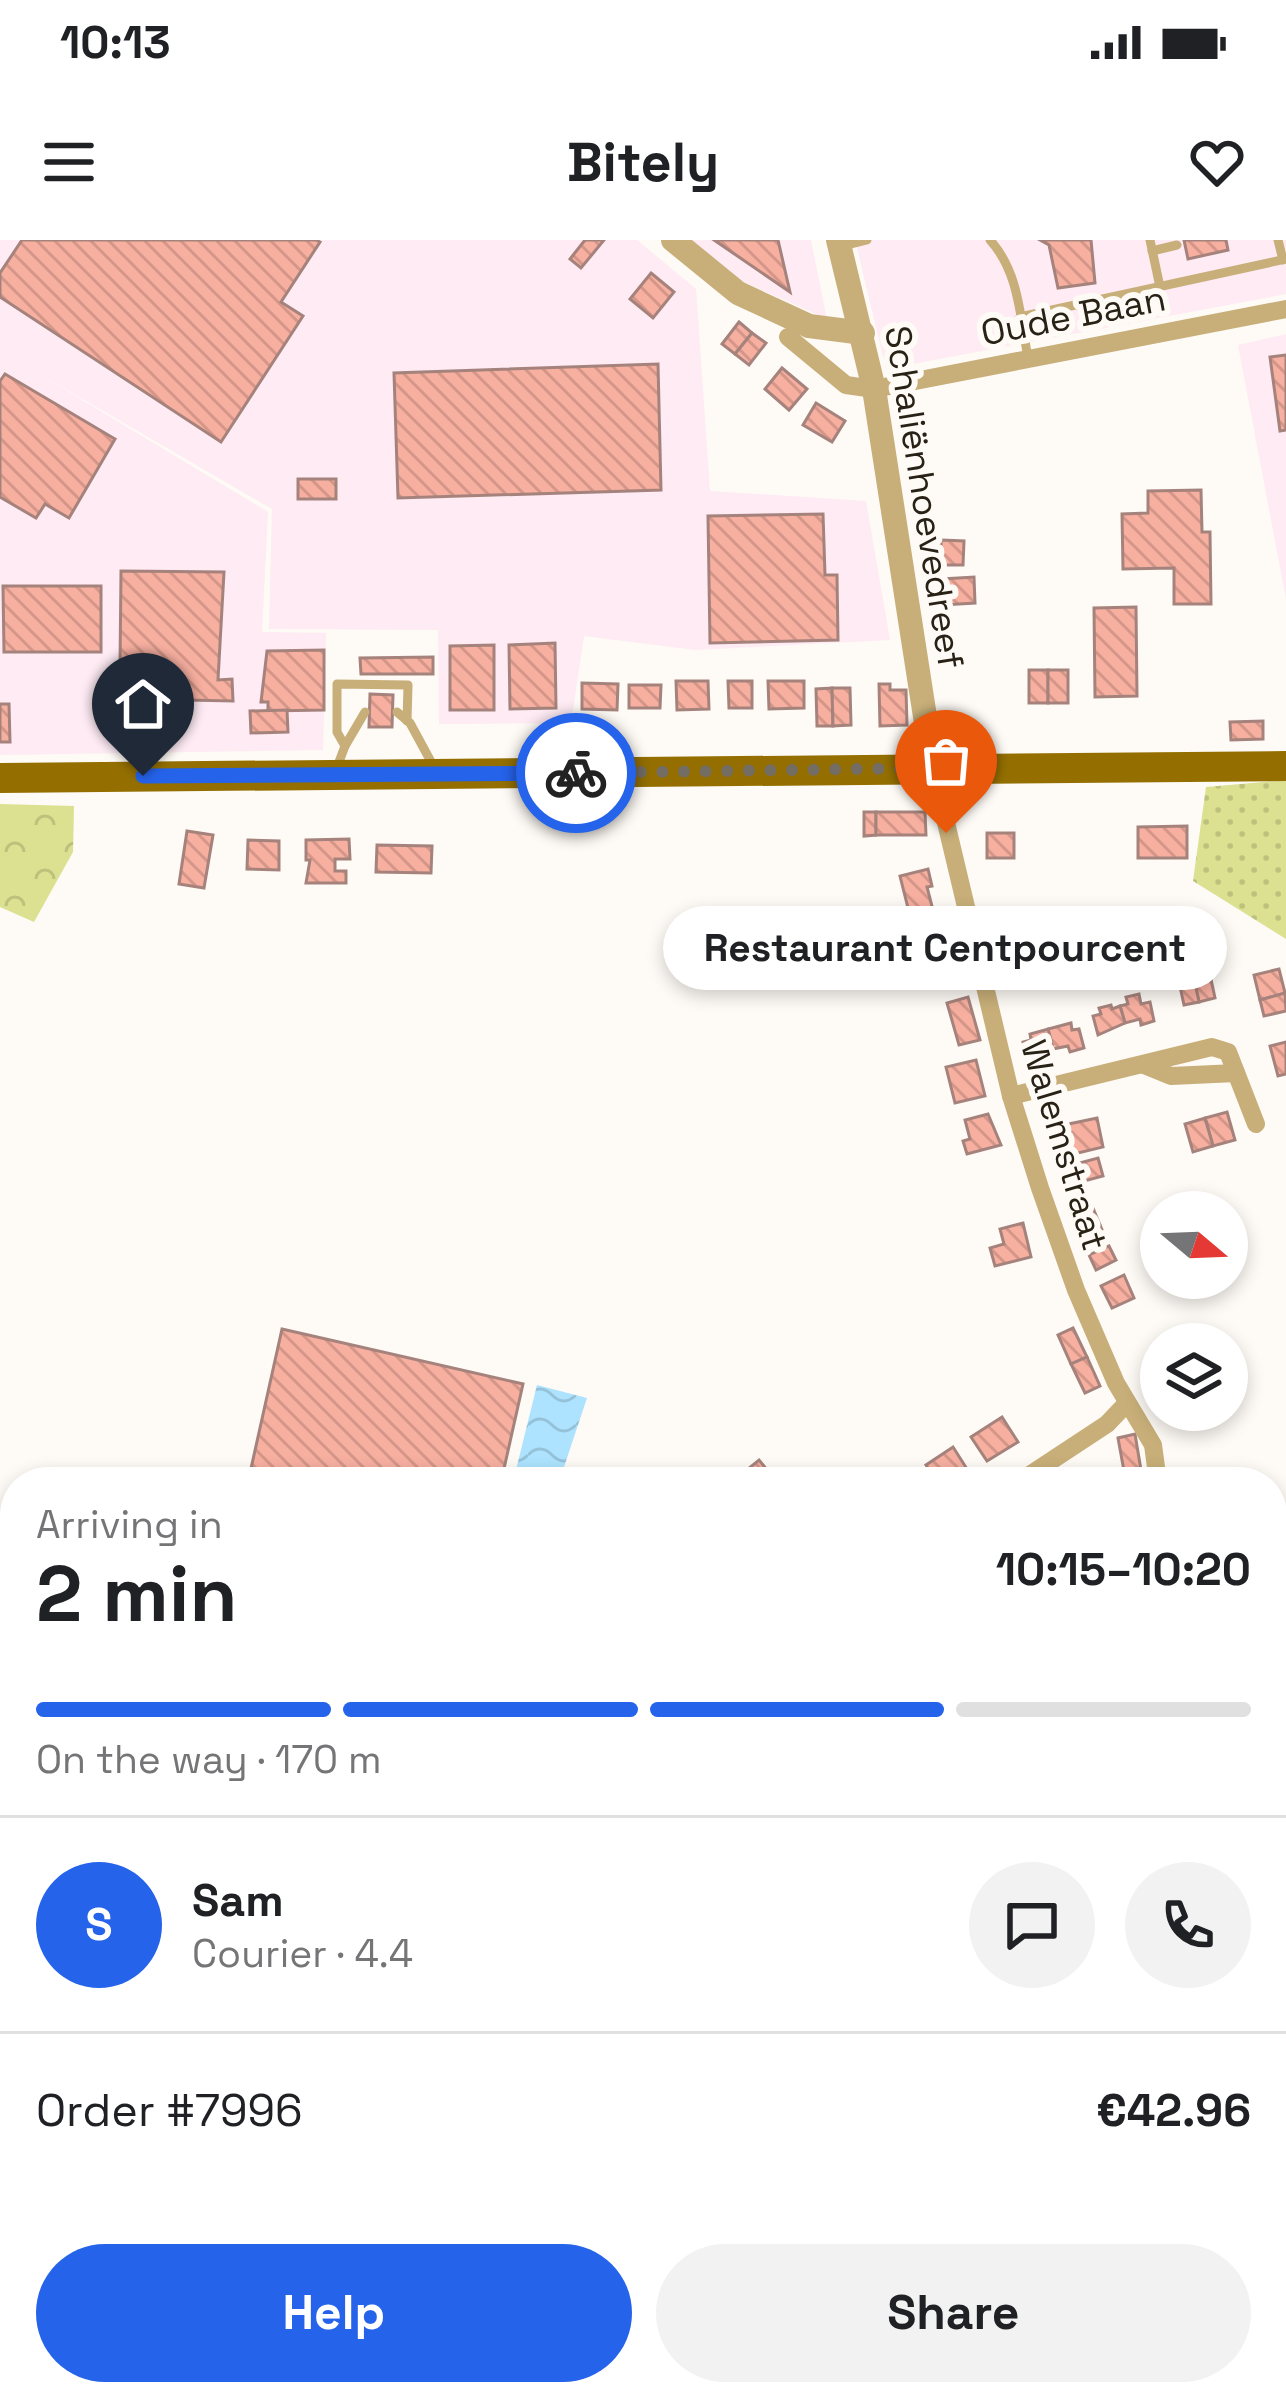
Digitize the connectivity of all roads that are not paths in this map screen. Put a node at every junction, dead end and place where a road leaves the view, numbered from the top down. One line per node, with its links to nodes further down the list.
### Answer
1 (673, 240): 12 (street)
2 (867, 240): 5 (lane)
3 (990, 240): 11 (lane)
4 (1278, 240): 8 (lane)
5 (839, 243): 12 (street, Schaliënhoevedreef)
6 (1151, 245): 7 (lane); 9 (lane)
7 (1177, 245)
8 (1284, 260): 9 (lane)
9 (1160, 287): 11 (lane)
10 (1286, 308): 14 (street, Oude Baan)
11 (1020, 317): 14 (lane)
12 (863, 334): 15 (street, Schaliënhoevedreef)
13 (788, 337): 15 (street)
14 (1028, 361): 15 (street, Oude Baan)
15 (874, 389): 21 (street, Schaliënhoevedreef)
16 (365, 712): 19 (lane)
17 (397, 712): 18 (lane)
18 (407, 721): 19 (lane); 22 (lane)
19 (339, 760): 22 (main road); 23 (main road)
20 (1286, 766): 21 (main road)
21 (933, 768): 22 (main road); 24 (street, Walemstraat)
22 (436, 774)
23 (0, 778)
24 (1011, 1096): 25 (street); 26 (street, Walemstraat)
25 (1256, 1124)
26 (1127, 1403): 27 (street); 28 (street, Walemstraat)
27 (1042, 1467)
28 (1156, 1467)

